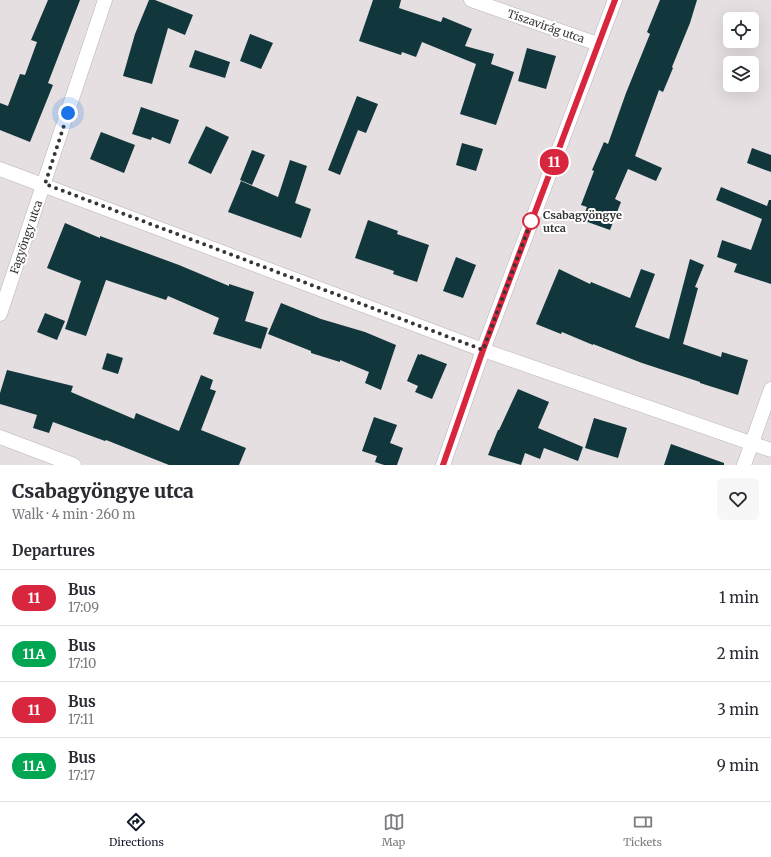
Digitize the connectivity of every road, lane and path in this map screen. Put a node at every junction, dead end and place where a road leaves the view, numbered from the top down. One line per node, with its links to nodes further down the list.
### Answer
1 (105, 0): 6 (street, Fagyöngy utca)
2 (471, 0): 4 (street, Tiszavirág utca)
3 (615, 0): 4 (street)
4 (598, 44): 8 (street)
5 (0, 169): 6 (street)
6 (45, 184): 7 (street, Fagyöngy utca); 8 (street)
7 (0, 314)
8 (483, 350): 11 (street); 14 (street)
9 (771, 389): 11 (street)
10 (0, 437): 13 (street)
11 (752, 443): 12 (street); 15 (street)
12 (771, 450)
13 (74, 465)
14 (443, 465)
15 (744, 465)

